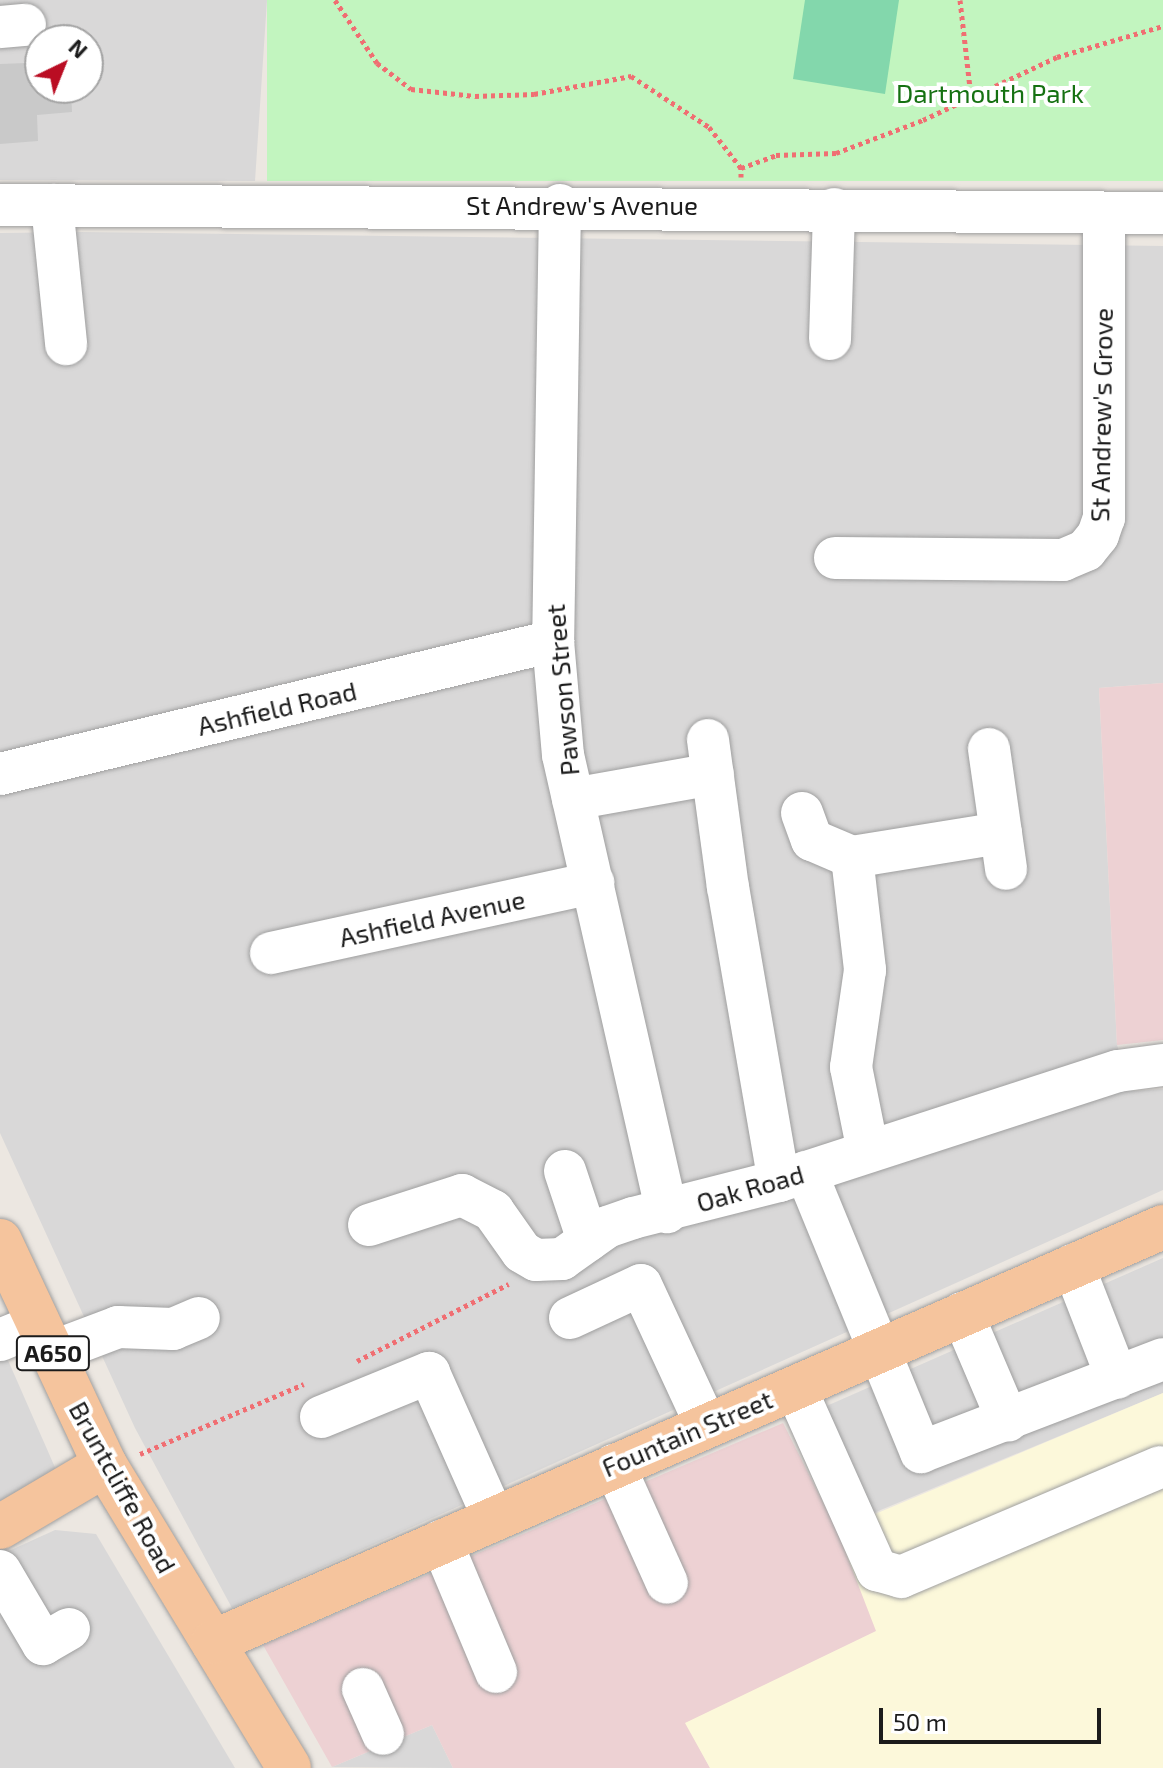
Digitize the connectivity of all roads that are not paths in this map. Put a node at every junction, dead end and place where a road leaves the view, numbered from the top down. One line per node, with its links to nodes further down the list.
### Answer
1 (0, 205): 2 (street, St Andrew's Avenue)
2 (52, 205): 3 (street, St Andrew's Avenue); 8 (street)
3 (560, 205): 4 (street, St Andrew's Avenue); 10 (street, Pawson Street)
4 (834, 209): 6 (street, St Andrew's Avenue); 7 (street)
5 (1163, 213): 6 (street, St Andrew's Avenue)
6 (1104, 214): 9 (street, St Andrew's Grove)
7 (830, 339)
8 (66, 344)
9 (835, 558)
10 (553, 641): 12 (street, Ashfield Road); 13 (street, Pawson Street)
11 (989, 749): 15 (street)
12 (0, 774)
13 (573, 799): 16 (street, Pawson Street); 21 (street)
14 (802, 813): 15 (street)
15 (852, 857): 19 (street)
16 (593, 883): 17 (street, Ashfield Avenue); 22 (street, Pawson Street)
17 (271, 953)
18 (1163, 1065): 19 (street, Oak Road)
19 (868, 1151): 21 (street, Oak Road)
20 (565, 1171): 25 (street)
21 (793, 1177): 22 (street, Oak Road); 32 (street)
22 (667, 1212): 25 (street, Oak Road)
23 (369, 1225): 25 (street, Oak Road)
24 (1160, 1238): 27 (main road, Fountain Street)
25 (588, 1240)
26 (0, 1241): 31 (main road, Bruntcliffe Road / A650)
27 (1073, 1265): 28 (main road, Fountain Street); 34 (street)
28 (962, 1313): 32 (main road, Fountain Street); 37 (street)
29 (199, 1318): 31 (street)
30 (570, 1318): 38 (street)
31 (30, 1338): 39 (main road, Bruntcliffe Road / A650)
32 (881, 1348): 35 (main road, Fountain Street); 37 (street)
33 (1163, 1359): 34 (street)
34 (1117, 1378): 37 (street)
35 (795, 1387): 38 (main road, Fountain Street); 41 (street)
36 (316, 1399): 42 (street)
37 (1008, 1421)
38 (706, 1425): 40 (main road, Fountain Street)
39 (105, 1465): 43 (main road); 48 (main road, Bruntcliffe Road / A650)
40 (614, 1465): 42 (main road, Fountain Street); 46 (street)
41 (1160, 1467)
42 (493, 1517): 44 (main road, Fountain Street)
43 (0, 1527)
44 (441, 1541): 48 (main road, Fountain Street); 49 (street)
45 (0, 1571): 47 (street)
46 (667, 1583)
47 (69, 1629)
48 (213, 1642): 52 (main road, A650)
49 (496, 1672)
50 (363, 1689): 51 (street)
51 (383, 1734)
52 (289, 1768)

